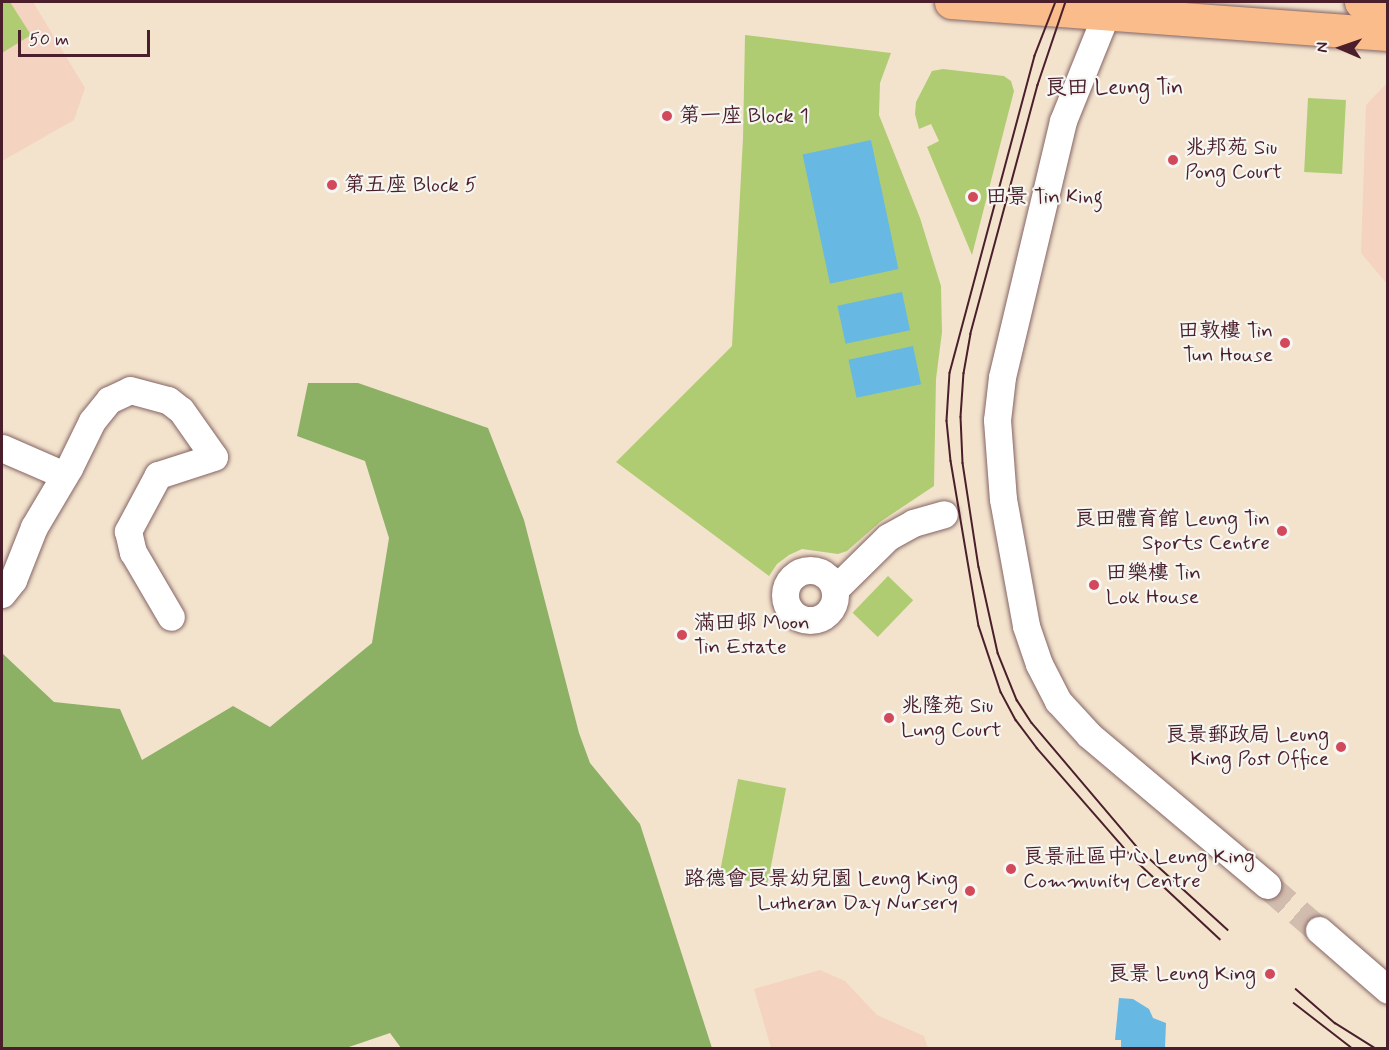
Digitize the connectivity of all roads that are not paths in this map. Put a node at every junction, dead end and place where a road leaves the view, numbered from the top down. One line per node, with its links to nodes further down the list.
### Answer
1 (951, 2): 4 (main road)
2 (1361, 2): 3 (main road)
3 (1388, 3)
4 (1108, 7): 5 (main road); 12 (street)
5 (1388, 34)
6 (2, 448): 7 (street)
7 (64, 475): 10 (street); 11 (street)
8 (944, 514): 9 (street)
9 (835, 589)
10 (2, 594)
11 (171, 617)
12 (1267, 885)
13 (1319, 930): 14 (street)
14 (1388, 990)

